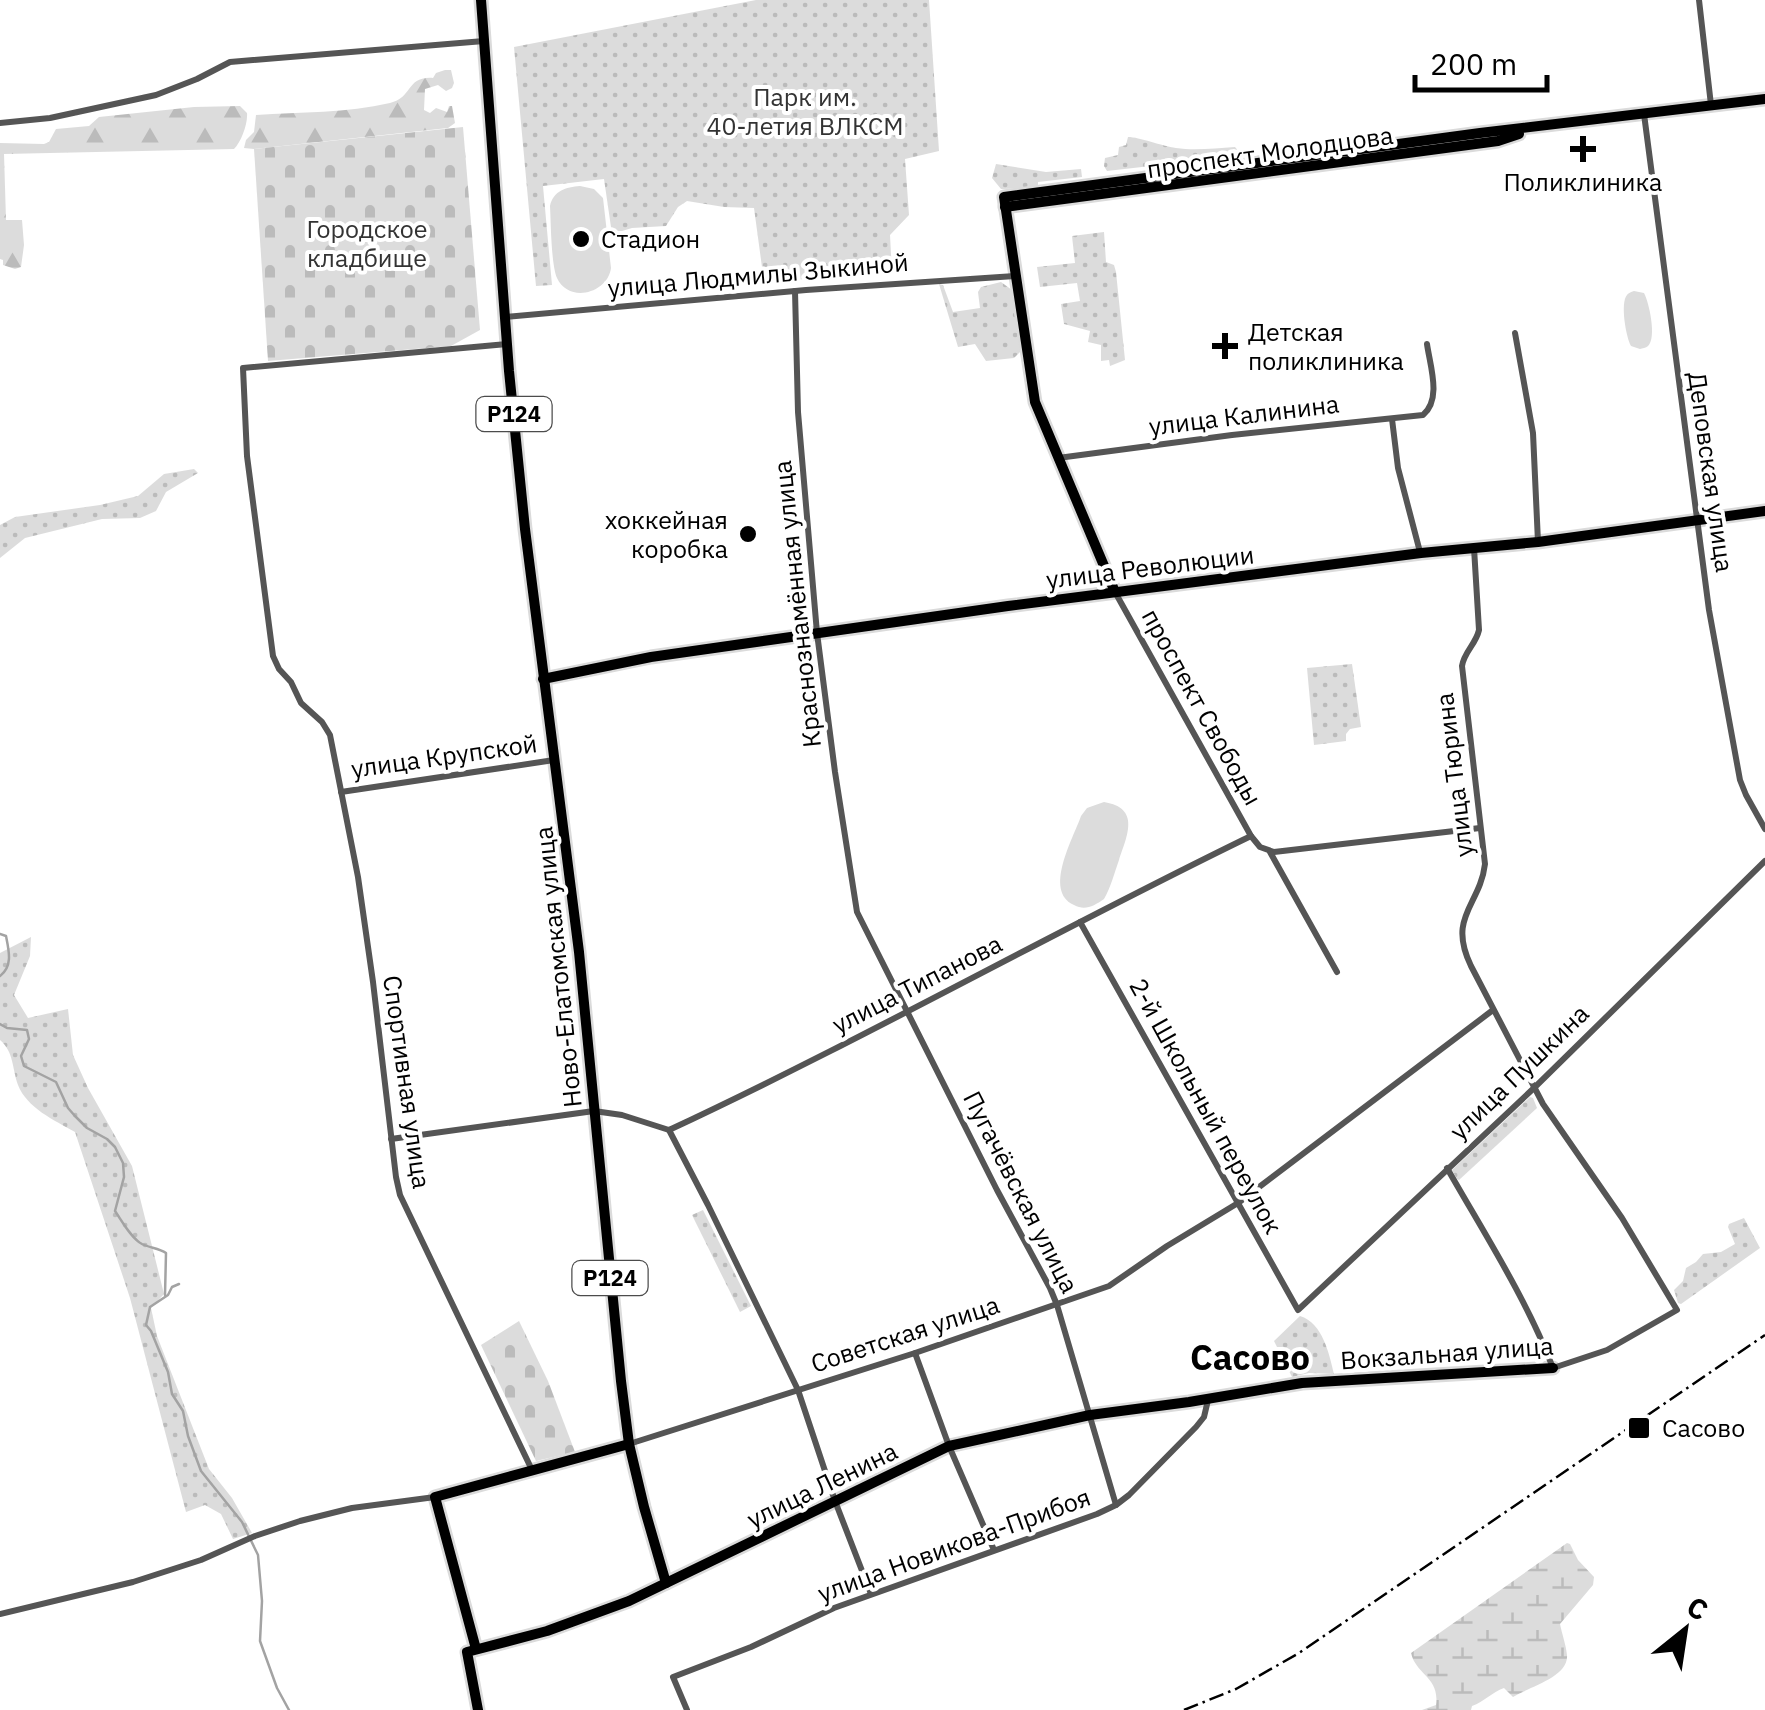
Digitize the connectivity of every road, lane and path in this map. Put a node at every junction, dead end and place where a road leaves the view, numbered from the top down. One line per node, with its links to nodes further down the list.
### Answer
1 (481, 0): 3 (main road, Р124)
2 (1698, 0): 5 (street)
3 (484, 41): 7 (street); 11 (main road, Ново-Елатомская улица / Р124)
4 (1765, 99): 5 (main road, проспект Молодцова)
5 (1711, 106): 6 (main road, проспект Молодцова)
6 (1644, 114): 8 (main road, проспект Молодцова); 18 (street, Деповская улица)
7 (0, 123)
8 (1004, 202): 9 (main road, проспект Свободы)
9 (1016, 276): 10 (street, улица Людмилы Зыкиной); 16 (main road, проспект Свободы)
10 (795, 291): 11 (street, улица Людмилы Зыкиной); 23 (street, Краснознамённая улица)
11 (505, 317): 13 (main road, Ново-Елатомская улица / Р124)
12 (1515, 333): 19 (street)
13 (507, 344): 24 (main road, Ново-Елатомская улица / Р124); 26 (street, Спортивная улица)
14 (1427, 344): 15 (street, улица Калинина)
15 (1392, 419): 16 (street, улица Калинина); 21 (street)
16 (1058, 458): 22 (main road, проспект Свободы)
17 (1765, 511): 18 (main road, улица Революции)
18 (1697, 521): 19 (main road, улица Революции); 28 (street, Деповская улица)
19 (1538, 542): 20 (main road, улица Революции)
20 (1474, 548): 21 (main road, улица Революции); 27 (street, улица Тюрина)
21 (1421, 553): 22 (main road, улица Революции)
22 (1115, 592): 23 (main road, улица Революции); 29 (street, проспект Свободы)
23 (817, 633): 24 (main road, улица Революции); 32 (street, Краснознамённая улица)
24 (543, 679): 25 (main road, Ново-Елатомская улица / Р124)
25 (554, 760): 26 (street, улица Крупской); 38 (main road, Ново-Елатомская улица / Р124)
26 (341, 792): 40 (street, Спортивная улица)
27 (1480, 828): 30 (street); 35 (street, улица Тюрина)
28 (1765, 829)
29 (1251, 836): 30 (street); 33 (street, улица Типанова)
30 (1270, 852): 34 (street)
31 (1765, 861): 37 (street, улица Пушкина)
32 (856, 912): 36 (street, Пугачёвская улица)
33 (1080, 922): 36 (street, улица Типанова); 42 (street, 2-й Школьный переулок)
34 (1337, 972)
35 (1493, 1010): 37 (street); 42 (street, Советская улица)
36 (906, 1012): 39 (street, улица Типанова); 43 (street, Пугачёвская улица)
37 (1534, 1088): 41 (street, улица Пушкина); 46 (street, Вокзальная улица)
38 (594, 1112): 39 (street); 40 (street); 50 (main road, Ново-Елатомская улица / Р124)
39 (669, 1130): 47 (street)
40 (391, 1138): 52 (street, Спортивная улица)
41 (1447, 1168): 44 (street, улица Пушкина); 46 (street)
42 (1238, 1203): 43 (street, Советская улица); 44 (street, 2-й Школьный переулок)
43 (1057, 1305): 45 (street, Советская улица); 49 (street, Пугачёвская улица)
44 (1298, 1310)
45 (915, 1353): 47 (street, Советская улица); 51 (street)
46 (1553, 1368): 48 (main road, Вокзальная улица)
47 (798, 1390): 50 (street, Советская улица); 54 (street)
48 (1208, 1399): 49 (main road, улица Ленина); 55 (street, улица Новикова-Прибоя)
49 (1090, 1416): 51 (main road, улица Ленина); 55 (street, Пугачёвская улица)
50 (630, 1444): 52 (main road, Советская улица); 57 (main road, Ново-Елатомская улица)
51 (948, 1446): 54 (main road, улица Ленина); 56 (street)
52 (533, 1471): 53 (main road, Советская улица)
53 (435, 1498): 59 (street, Советская улица); 60 (main road)
54 (835, 1500): 57 (main road, улица Ленина); 58 (street)
55 (1116, 1505): 56 (street, улица Новикова-Прибоя)
56 (994, 1550): 58 (street, улица Новикова-Прибоя)
57 (666, 1583): 60 (main road, улица Ленина)
58 (871, 1594): 62 (street, улица Новикова-Прибоя)
59 (0, 1614)
60 (472, 1650): 61 (main road)
61 (478, 1710)
62 (686, 1710)

